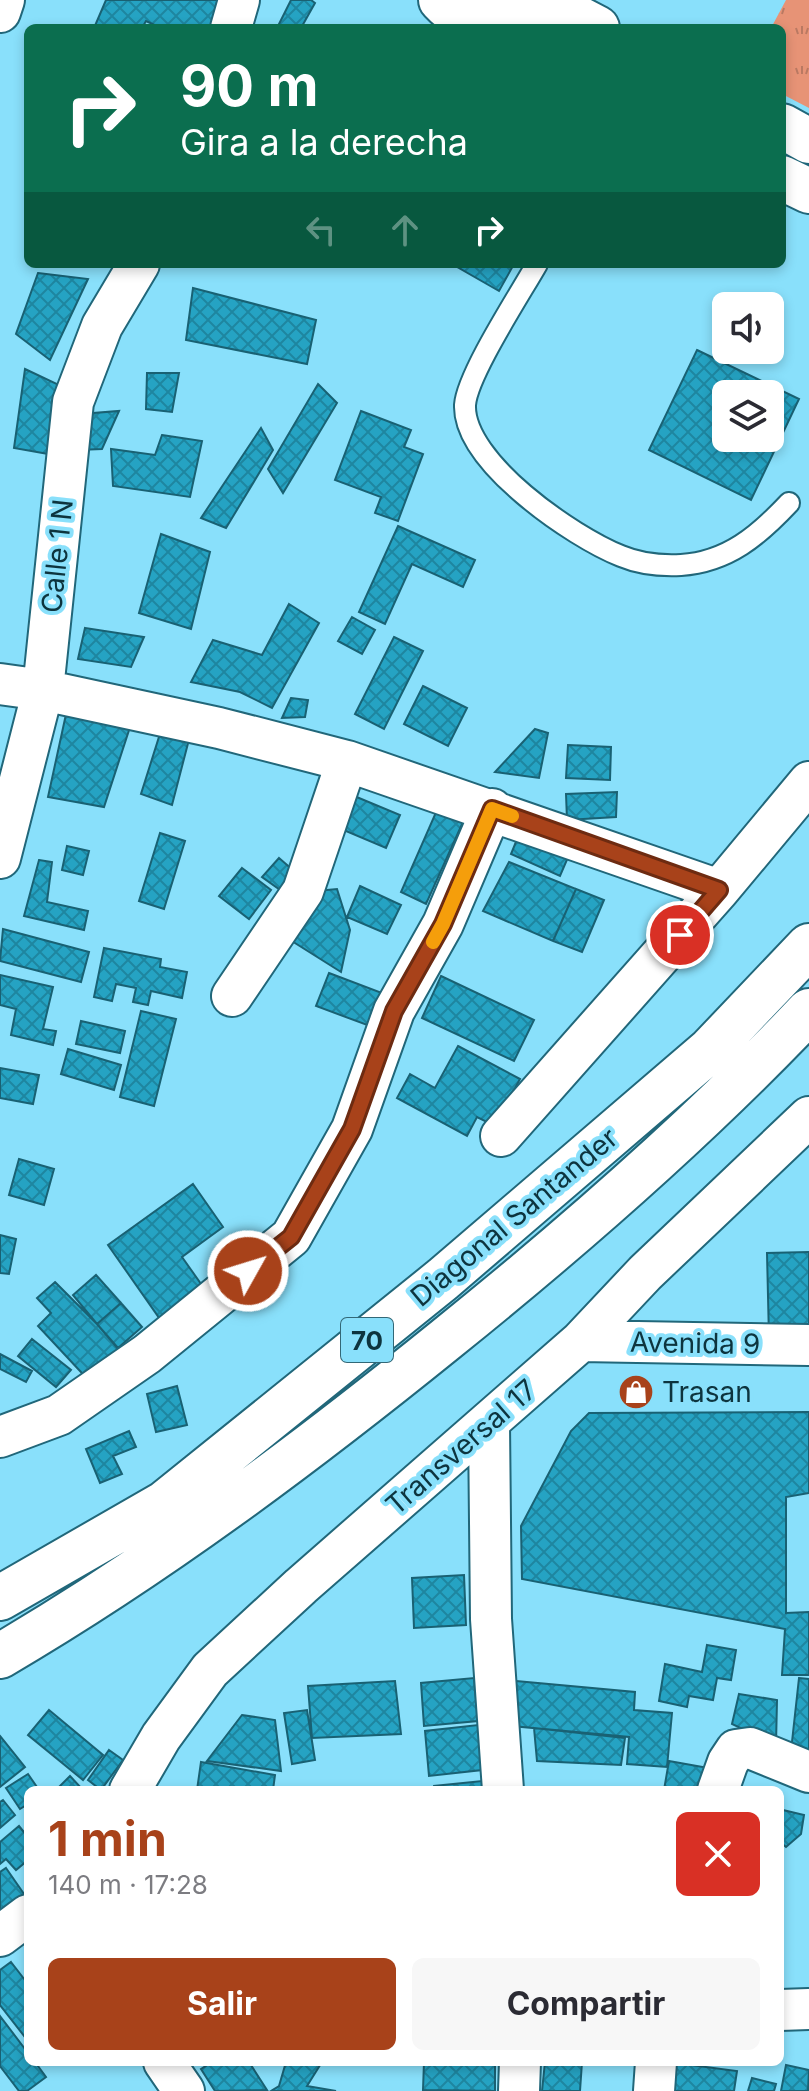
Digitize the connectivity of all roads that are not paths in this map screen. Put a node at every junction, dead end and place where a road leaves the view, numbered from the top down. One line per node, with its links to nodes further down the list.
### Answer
1 (4, 0): 5 (street)
2 (239, 0): 6 (street)
3 (441, 2): 4 (main road); 7 (main road)
4 (551, 4): 8 (main road)
5 (0, 12)
6 (232, 24)
7 (482, 24)
8 (589, 24)
9 (786, 180): 10 (main road)
10 (809, 191)
11 (137, 268): 15 (street, Calle 1 N)
12 (535, 268): 13 (lane)
13 (789, 503)
14 (0, 684): 15 (street)
15 (43, 690): 16 (street); 19 (street, Calle 1 N)
16 (347, 761): 18 (street); 22 (street)
17 (809, 782): 20 (street)
18 (492, 809): 20 (street); 29 (street)
19 (0, 858)
20 (719, 890): 25 (street)
21 (809, 946): 30 (main road, Diagonal Santander / 70)
22 (232, 996)
23 (809, 1011): 31 (main road, Diagonal Santander / 70)
24 (809, 1117): 26 (street, Transversal 17)
25 (501, 1136)
26 (581, 1341): 27 (street, Avenida 9); 28 (street, Transversal 17)
27 (809, 1345)
28 (489, 1424): 33 (street, Transversal 17); 34 (street)
29 (0, 1437)
30 (0, 1598)
31 (0, 1656)
32 (809, 1772): 35 (street)
33 (132, 1786)
34 (503, 1786)
35 (719, 1786)
36 (24, 1918): 37 (street)
37 (0, 1936)
38 (809, 2009): 39 (street)
39 (784, 2010)
40 (167, 2066): 43 (street)
41 (520, 2066): 44 (street)
42 (656, 2066): 45 (street)
43 (184, 2091)
44 (519, 2091)
45 (654, 2091)

